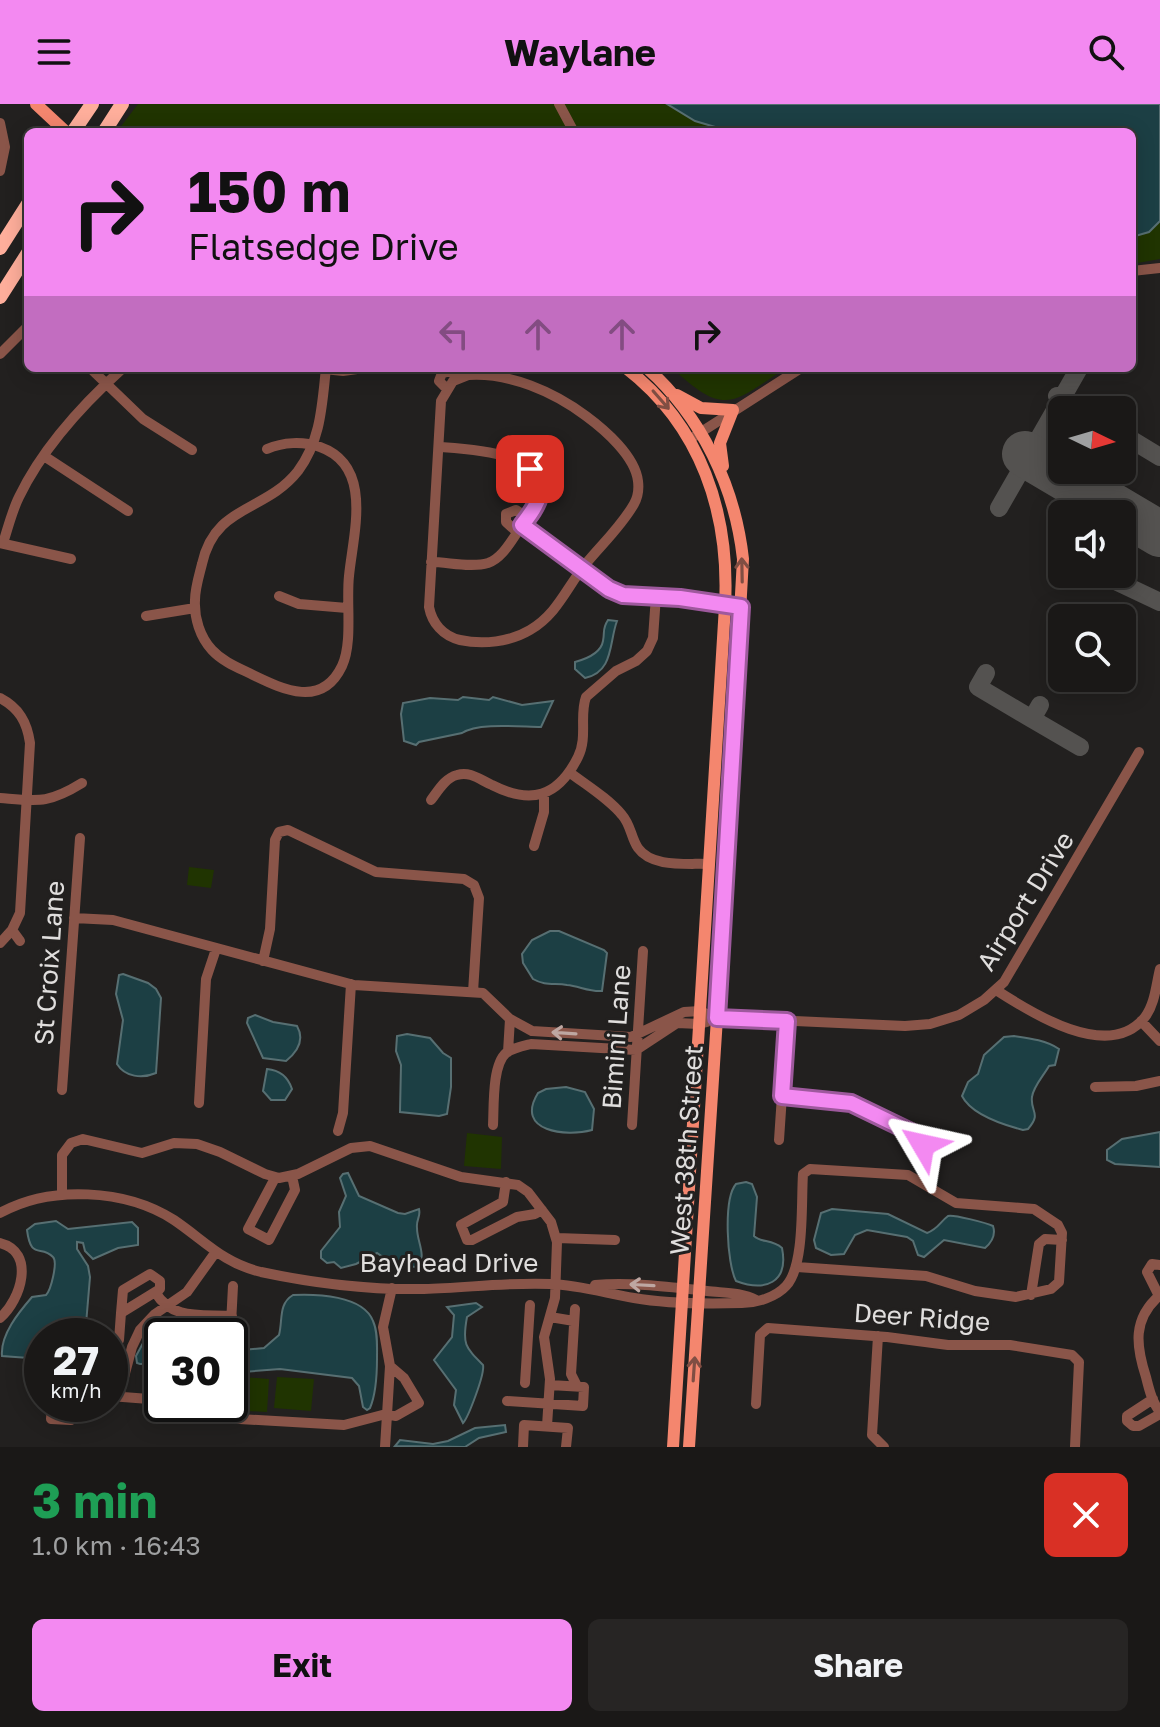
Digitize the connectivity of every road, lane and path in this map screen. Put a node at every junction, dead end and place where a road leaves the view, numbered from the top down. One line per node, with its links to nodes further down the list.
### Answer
1 (36, 104): 6 (main road)
2 (92, 104): 7 (highway)
3 (122, 104): 8 (highway)
4 (559, 104): 9 (street)
5 (0, 123): 10 (street)
6 (62, 128)
7 (76, 128)
8 (107, 128)
9 (572, 128)
10 (0, 171)
11 (24, 210): 12 (highway)
12 (0, 248)
13 (24, 259): 16 (highway)
14 (1160, 268): 15 (street)
15 (1136, 271)
16 (0, 297)
17 (24, 330): 18 (street)
18 (0, 354)
19 (94, 372): 25 (street)
20 (118, 372): 25 (street)
21 (322, 372): 29 (street)
22 (631, 372): 28 (main road, one-way to 28)
23 (651, 372): 26 (main road)
24 (795, 372): 27 (street)
25 (105, 384): 32 (street); 33 (street)
26 (670, 391): 27 (main road); 28 (main road)
27 (733, 410): 28 (street); 34 (main road)
28 (695, 435): 34 (main road, West 38th Street); 43 (main road, West 38th Street)
29 (313, 445): 31 (street); 45 (street); 46 (street)
30 (439, 447): 36 (street); 39 (street); 40 (street)
31 (267, 449)
32 (192, 450)
33 (44, 456): 35 (street); 37 (street)
34 (729, 493): 44 (main road, West 38th Street, one-way to 34)
35 (128, 511)
36 (522, 525): 36 (street); 39 (street); 40 (street)
37 (1, 543): 38 (street)
38 (71, 559)
39 (431, 562): 40 (street)
40 (581, 569): 42 (street)
41 (279, 596): 46 (street)
42 (656, 596): 43 (street); 50 (street)
43 (725, 606): 44 (street); 58 (main road, West 38th Street)
44 (741, 607): 71 (main road, West 38th Street)
45 (195, 608): 46 (street); 47 (street)
46 (347, 608)
47 (146, 616)
48 (0, 698): 54 (street)
49 (1139, 752): 68 (street, Airport Drive)
50 (569, 772): 52 (street); 58 (street)
51 (82, 783): 54 (street)
52 (544, 794): 55 (street); 57 (street)
53 (0, 798): 54 (street)
54 (27, 800): 60 (street)
55 (431, 800)
56 (80, 838): 59 (street, St Croix Lane)
57 (534, 846)
58 (709, 864): 70 (main road, West 38th Street)
59 (74, 918): 63 (street); 83 (street, St Croix Lane)
60 (12, 930): 61 (street); 62 (street)
61 (20, 941)
62 (0, 943)
63 (216, 949): 65 (street); 85 (street)
64 (643, 951): 76 (street, Bimini Lane)
65 (263, 961): 67 (street); 69 (street)
66 (1160, 969): 74 (street)
67 (351, 984): 69 (street); 88 (street)
68 (996, 990): 73 (street, Airport Drive); 74 (street)
69 (473, 992): 72 (street)
70 (700, 1018): 71 (street, Airport Drive); 76 (street); 79 (street); 110 (main road, West 38th Street)
71 (717, 1018): 73 (street, Airport Drive); 112 (main road, West 38th Street)
72 (510, 1019): 75 (street); 80 (street)
73 (787, 1021): 84 (street)
74 (1141, 1021): 77 (street)
75 (532, 1031): 76 (street, one-way to 75); 78 (street)
76 (637, 1037): 79 (street, Bimini Lane)
77 (1160, 1041)
78 (531, 1044): 79 (street); 80 (street)
79 (636, 1050): 87 (street, Bimini Lane)
80 (508, 1052): 86 (street)
81 (1160, 1081): 82 (street)
82 (1095, 1087)
83 (62, 1090)
84 (782, 1096): 89 (street); 90 (street)
85 (199, 1103)
86 (493, 1125)
87 (632, 1125)
88 (338, 1131)
89 (779, 1140)
90 (923, 1145)
91 (292, 1176): 92 (street); 92 (street); 93 (street)
92 (275, 1178): 94 (street)
93 (506, 1182): 95 (street); 96 (street)
94 (62, 1195): 97 (street, Bayhead Drive); 103 (street, Bayhead Drive)
95 (500, 1204): 98 (street); 98 (street)
96 (542, 1210): 98 (street); 99 (street)
97 (0, 1213)
98 (509, 1221)
99 (557, 1238): 100 (street); 106 (street)
100 (615, 1240)
101 (1062, 1240): 105 (street); 111 (street); 111 (street)
102 (0, 1243): 120 (street)
103 (215, 1253): 108 (street, Bayhead Drive); 115 (street)
104 (1160, 1265): 113 (street)
105 (797, 1267): 111 (street); 112 (street, Bayhead Drive)
106 (556, 1284): 108 (street, Bayhead Drive); 110 (street, Bayhead Drive); 119 (street)
107 (233, 1286): 118 (street)
108 (392, 1288): 127 (street)
109 (155, 1292): 115 (street); 117 (street); 117 (street)
110 (682, 1295): 112 (street, Bayhead Drive); 142 (main road, West 38th Street)
111 (1031, 1295)
112 (698, 1296): 143 (main road, West 38th Street, one-way to 112)
113 (1160, 1296): 131 (street)
114 (530, 1305): 125 (street)
115 (166, 1307): 118 (street); 124 (street)
116 (575, 1309): 122 (street)
117 (121, 1313): 121 (street)
118 (232, 1316)
119 (550, 1317): 122 (street); 126 (street)
120 (0, 1318)
121 (121, 1318)
122 (574, 1321): 130 (street)
123 (878, 1336): 134 (street, Deer Ridge); 144 (street); 145 (street, Deer Ridge)
124 (128, 1359)
125 (526, 1364): 126 (street); 128 (street)
126 (548, 1364): 129 (street)
127 (390, 1366): 136 (street); 136 (street)
128 (525, 1383)
129 (550, 1385): 130 (street); 133 (street)
130 (577, 1386): 133 (street)
131 (1153, 1399): 135 (street); 135 (street)
132 (507, 1401): 133 (street)
133 (549, 1404): 138 (street)
134 (756, 1404)
135 (1160, 1413)
136 (386, 1414): 137 (street); 139 (street)
137 (248, 1419)
138 (547, 1426): 140 (street); 141 (street)
139 (385, 1447)
140 (523, 1447)
141 (566, 1447)
142 (673, 1447)
143 (689, 1447)
144 (884, 1447)
145 (1075, 1447)

